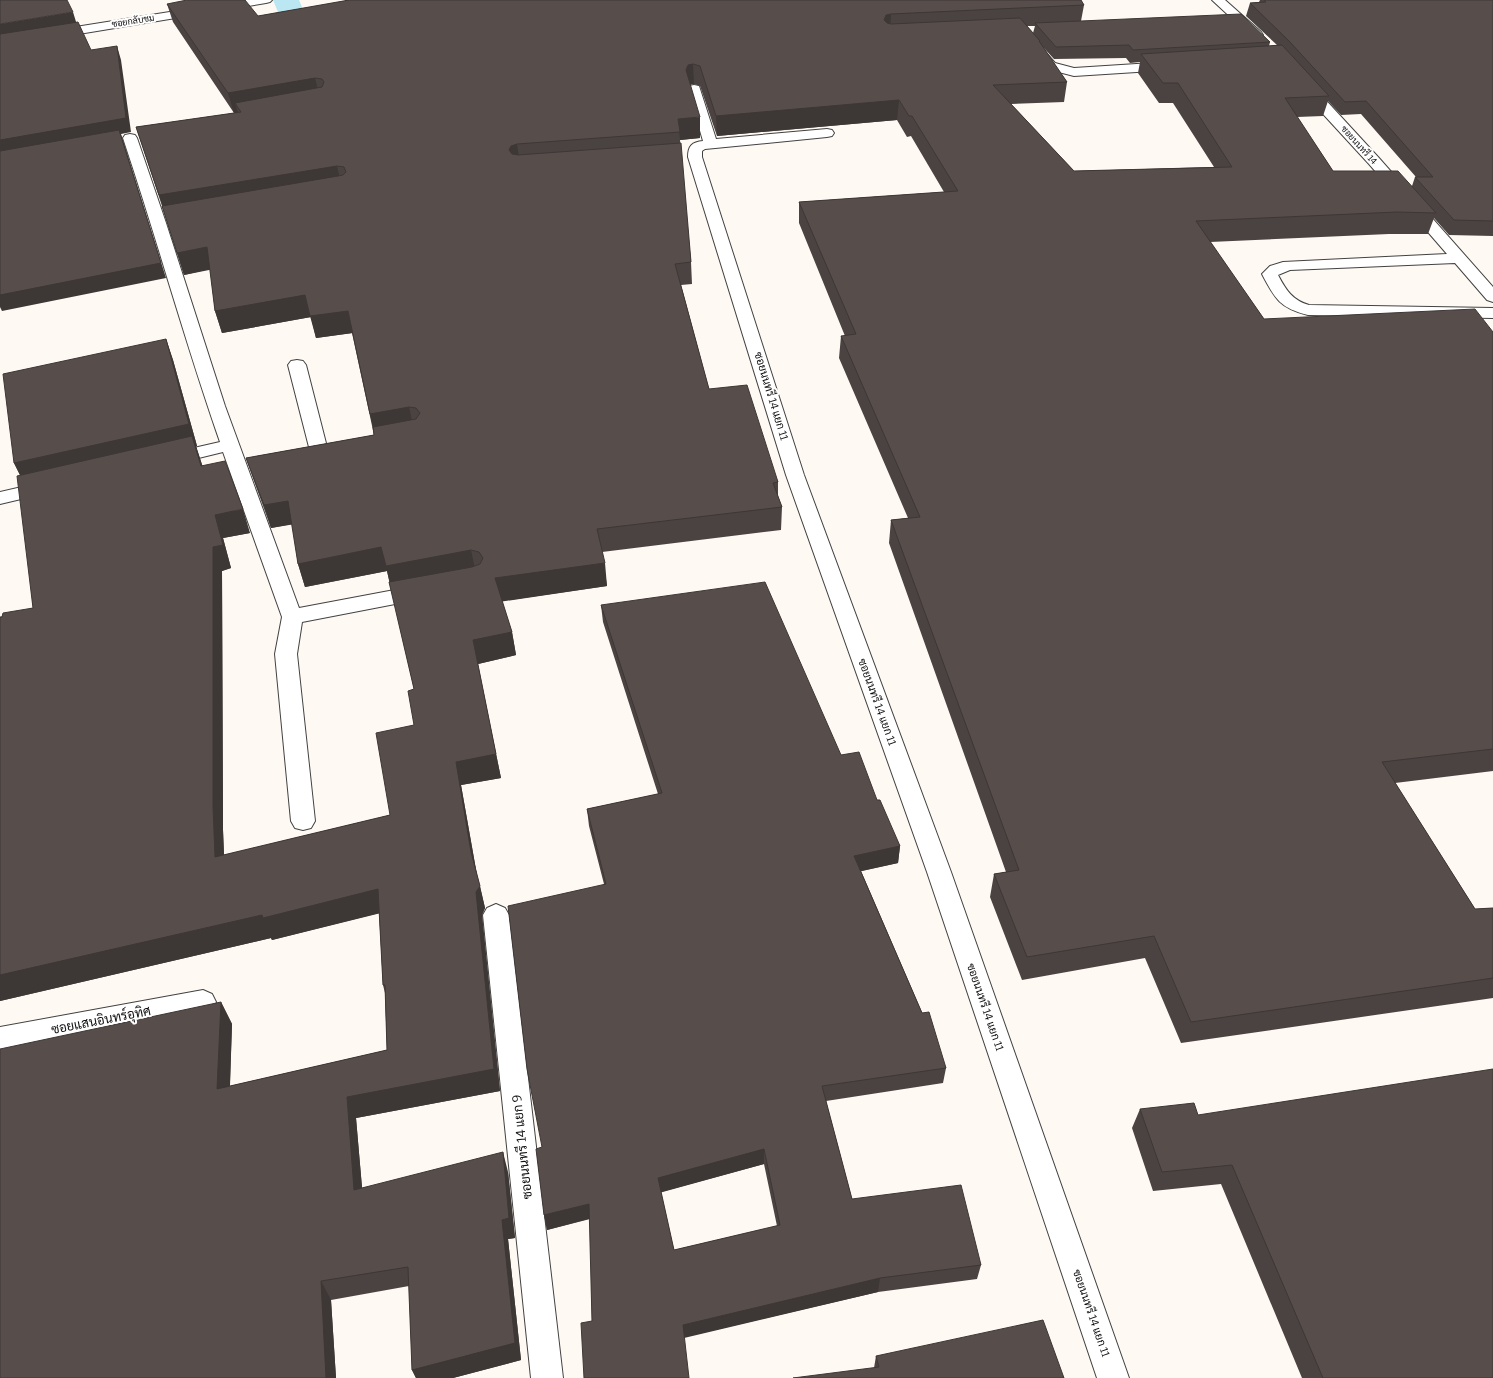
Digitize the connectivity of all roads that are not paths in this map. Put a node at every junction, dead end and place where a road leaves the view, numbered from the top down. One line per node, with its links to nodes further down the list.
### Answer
1 (174, 0): 4 (street)
2 (266, 0): 4 (street, ซอยกลับชม)
3 (1218, 0): 5 (street)
4 (183, 13): 8 (street, ซอยกลับชม)
5 (1244, 21): 6 (street); 9 (street)
6 (1228, 22)
7 (1027, 38): 10 (street)
8 (0, 43)
9 (1265, 43)
10 (1180, 66)
11 (1296, 76): 16 (street, ซอยนนทรี 14)
12 (694, 90): 15 (street, ซอยนนทรี 14 แยก 11)
13 (827, 133): 15 (street)
14 (130, 138): 20 (street)
15 (695, 153): 32 (street, ซอยนนทรี 14 แยก 11)
16 (1459, 258): 17 (street, ซอยนนทรี 14); 18 (street)
17 (1493, 297)
18 (1493, 313)
19 (297, 365): 21 (street)
20 (231, 445): 22 (street); 26 (street)
21 (320, 455)
22 (154, 463)
23 (62, 484): 24 (street)
24 (0, 498)
25 (438, 589): 26 (street)
26 (292, 617): 27 (street)
27 (303, 820)
28 (496, 915): 31 (street, ซอยนนทรี 14 แยก 9)
29 (203, 1002): 30 (street, ซอยแสนอินทร์อุทิศ)
30 (0, 1039)
31 (547, 1378)
32 (1114, 1378)

